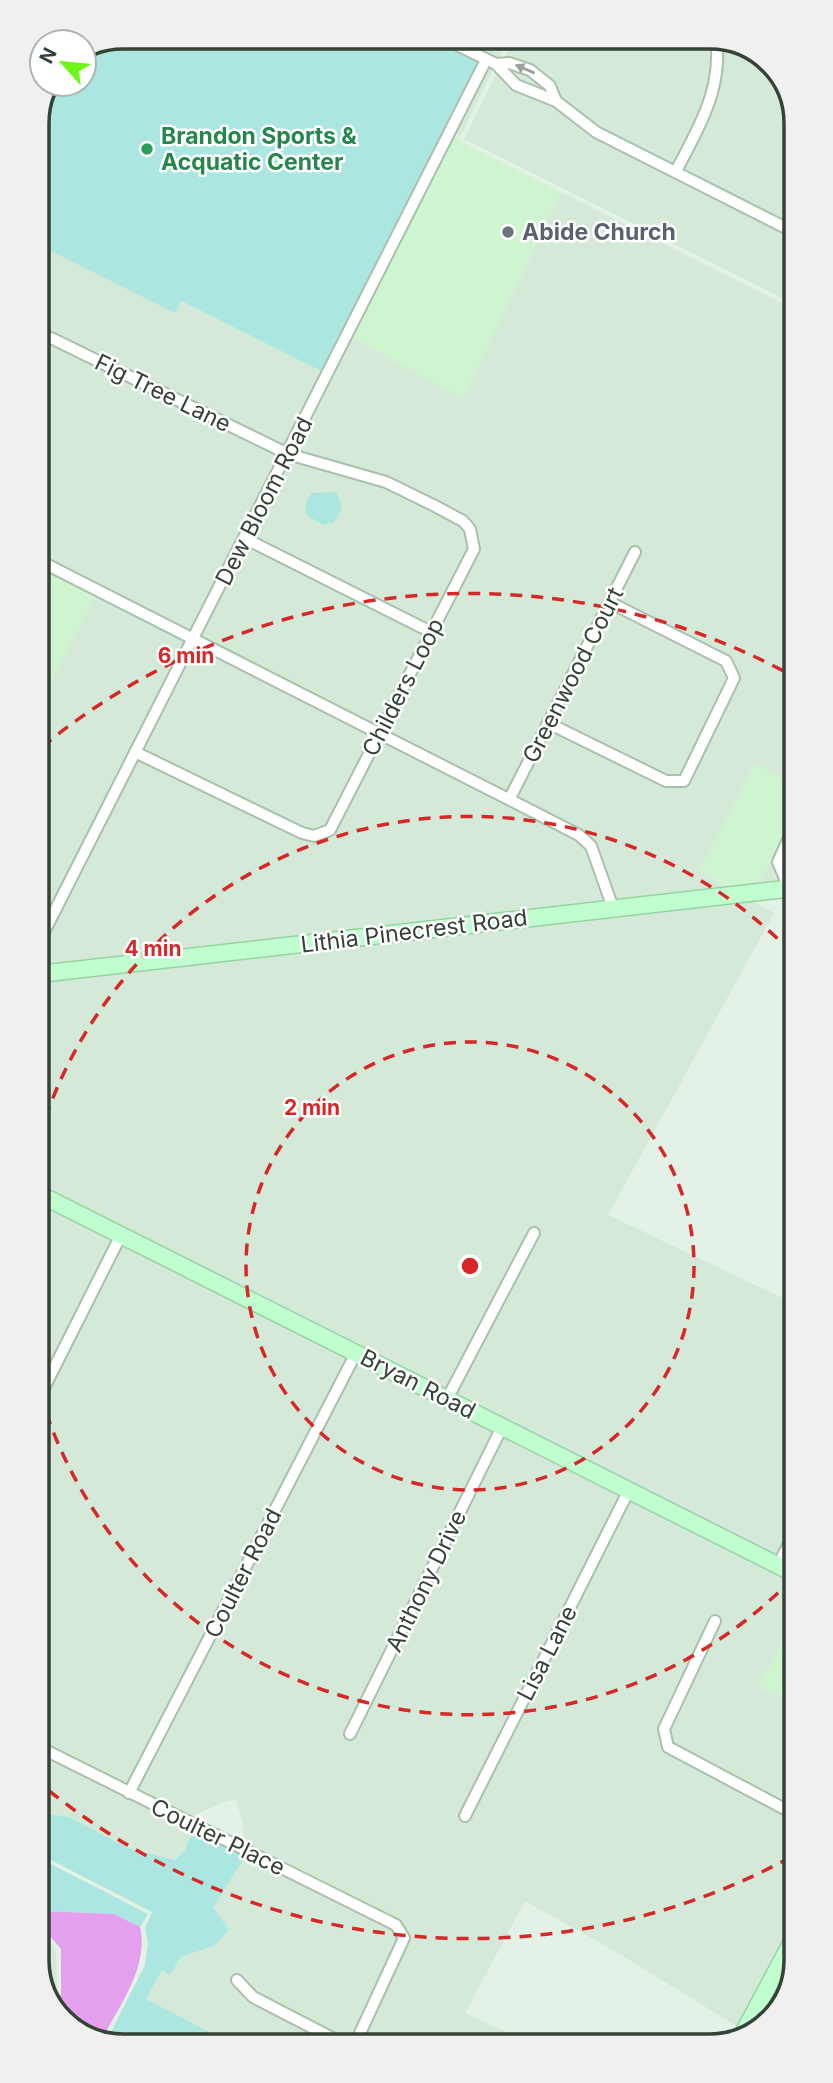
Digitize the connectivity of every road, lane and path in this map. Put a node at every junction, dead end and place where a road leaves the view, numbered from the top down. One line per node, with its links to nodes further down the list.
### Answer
1 (465, 49): 3 (street)
2 (717, 49): 5 (street)
3 (491, 62): 4 (street); 4 (street, one-way to 3); 8 (street, Dew Bloom Road)
4 (556, 101): 5 (street)
5 (676, 171): 6 (street)
6 (784, 223)
7 (49, 338): 8 (street, Fig Tree Lane)
8 (288, 454): 9 (street, Dew Bloom Road); 13 (street, Childers Loop)
9 (244, 538): 13 (street); 14 (street, Dew Bloom Road)
10 (635, 552): 12 (street, Greenwood Court)
11 (49, 566): 14 (street)
12 (611, 603): 15 (street, Greenwood Court); 15 (street)
13 (432, 632): 16 (street, Childers Loop)
14 (193, 639): 16 (street); 17 (street, Dew Bloom Road)
15 (548, 723): 18 (street, Greenwood Court)
16 (380, 732): 17 (street, Childers Loop); 18 (street)
17 (135, 752): 23 (street, Dew Bloom Road)
18 (510, 798): 22 (street)
19 (784, 849): 20 (street)
20 (784, 873)
21 (784, 888): 22 (main road, Lithia Pinecrest Road)
22 (613, 908): 24 (main road, Lithia Pinecrest Road)
23 (49, 922)
24 (49, 973)
25 (49, 1199): 27 (main road, Bryan Road)
26 (534, 1233): 30 (street)
27 (121, 1235): 28 (main road, Bryan Road); 29 (street)
28 (356, 1353): 30 (main road, Bryan Road); 39 (street, Coulter Road)
29 (49, 1378)
30 (447, 1399): 31 (main road, Bryan Road)
31 (502, 1427): 32 (main road, Bryan Road); 37 (street, Anthony Drive)
32 (629, 1490): 34 (main road, Bryan Road); 41 (street, Lisa Lane)
33 (784, 1553): 34 (street)
34 (778, 1565): 35 (main road, Bryan Road)
35 (784, 1568)
36 (715, 1621): 40 (street)
37 (350, 1734)
38 (49, 1752): 39 (street, Coulter Place)
39 (129, 1793): 46 (street, Coulter Place)
40 (784, 1809)
41 (465, 1816)
42 (784, 1957): 44 (main road)
43 (237, 1980): 45 (street)
44 (748, 2023)
45 (323, 2034)
46 (360, 2034)

